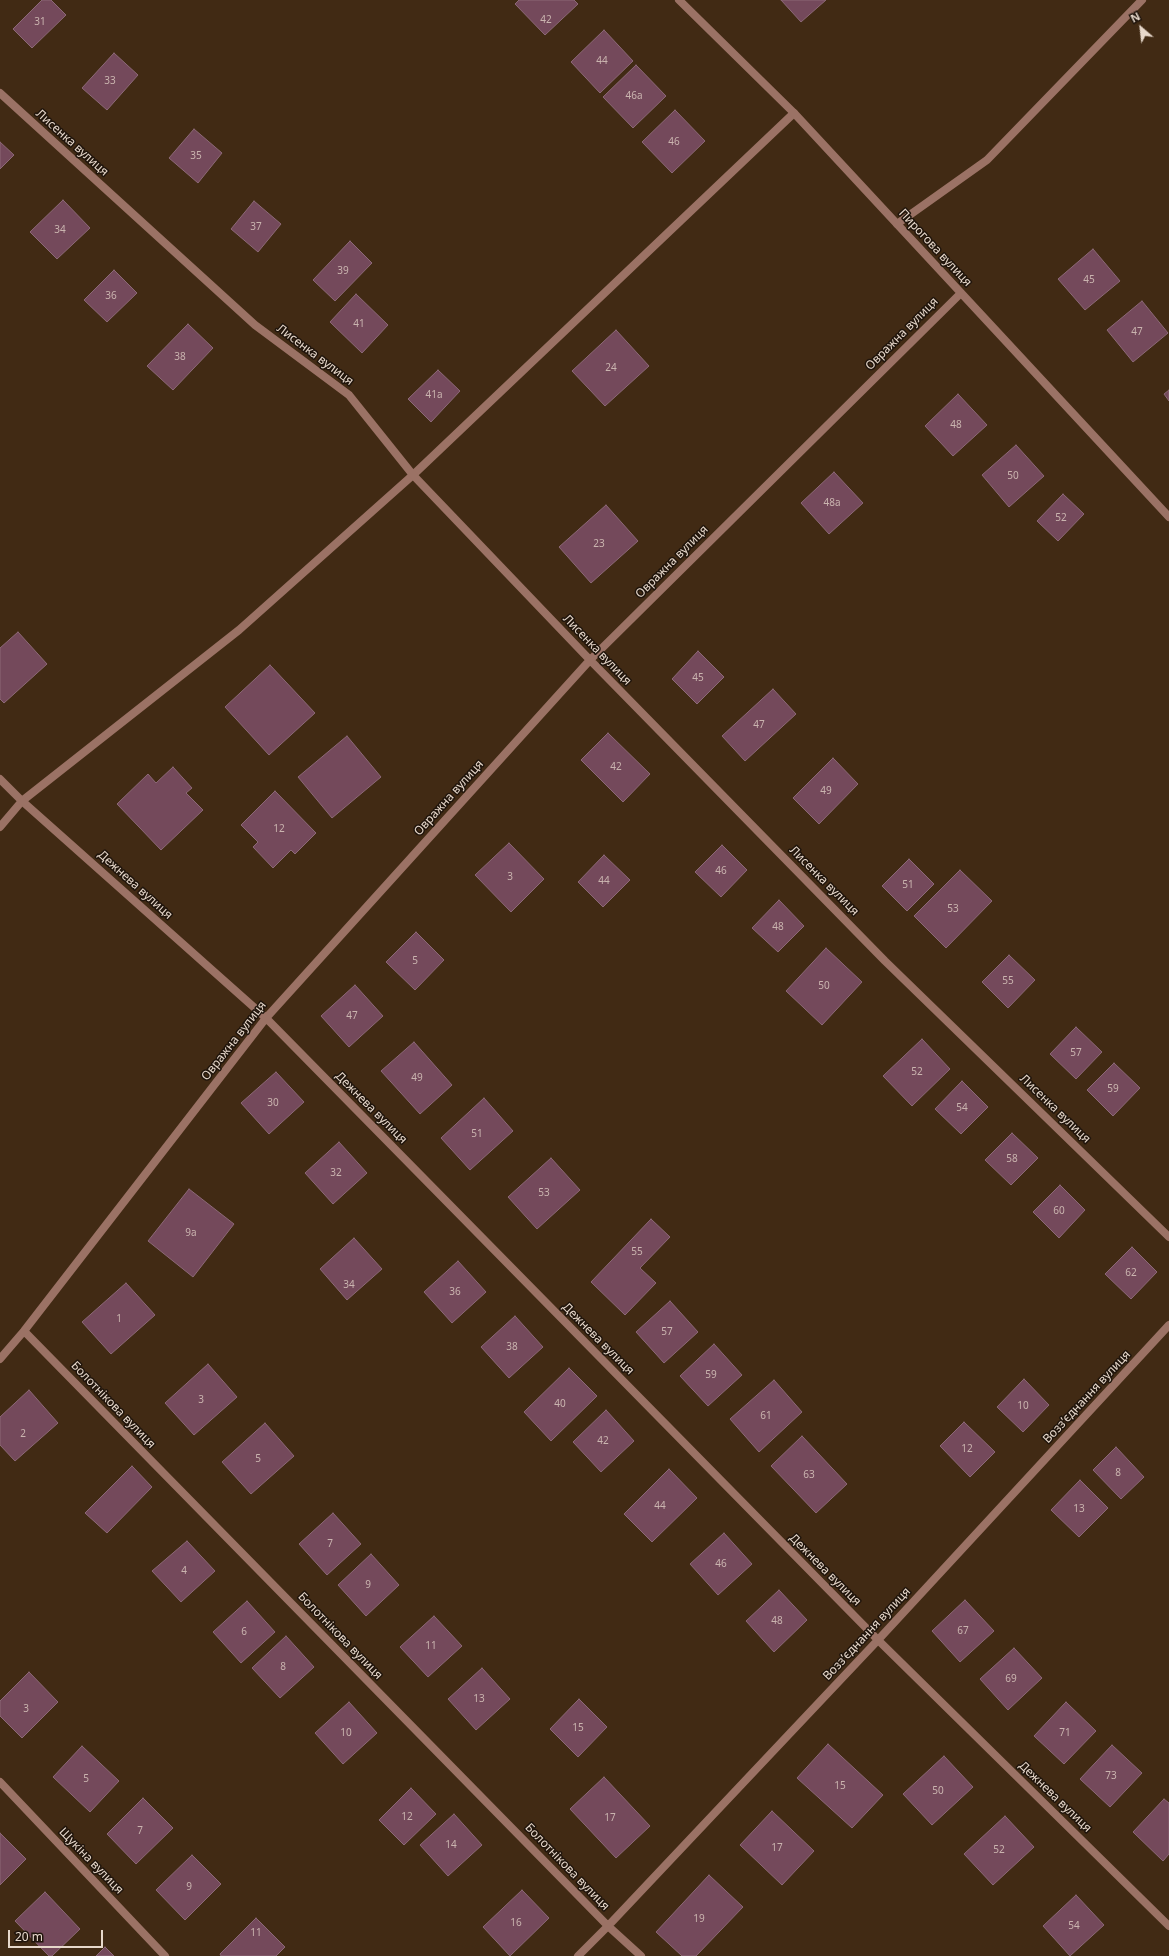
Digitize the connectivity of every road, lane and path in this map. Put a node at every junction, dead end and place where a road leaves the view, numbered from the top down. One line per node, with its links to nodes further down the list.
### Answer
1 (679, 0): 4 (street, Пирогова вулиця)
2 (1142, 0): 5 (street)
3 (0, 93): 7 (street, Лисенка вулиця)
4 (794, 113): 5 (street, Пирогова вулиця); 7 (street)
5 (897, 224): 6 (street, Пирогова вулиця)
6 (961, 293): 8 (street, Пирогова вулиця); 9 (street, Овражна вулиця)
7 (413, 476): 9 (street, Лисенка вулиця); 11 (street)
8 (1169, 517)
9 (590, 660): 13 (street, Овражна вулиця); 14 (street, Лисенка вулиця)
10 (0, 779): 11 (street, Дежнева вулиця)
11 (22, 801): 12 (street); 13 (street, Дежнева вулиця)
12 (0, 827)
13 (266, 1018): 16 (street, Овражна вулиця); 18 (street, Дежнева вулиця)
14 (1169, 1237)
15 (1169, 1325): 18 (street, Возз’єднання вулиця)
16 (24, 1331): 17 (street, Овражна вулиця); 20 (street, Болотнікова вулиця)
17 (0, 1359)
18 (878, 1640): 20 (street, Возз’єднання вулиця); 21 (street, Дежнева вулиця)
19 (0, 1782): 22 (street, Щукіна вулиця)
20 (608, 1926): 23 (street, Возз’єднання вулиця); 24 (street, Болотнікова вулиця)
21 (1169, 1926)
22 (165, 1956)
23 (578, 1956)
24 (641, 1956)

